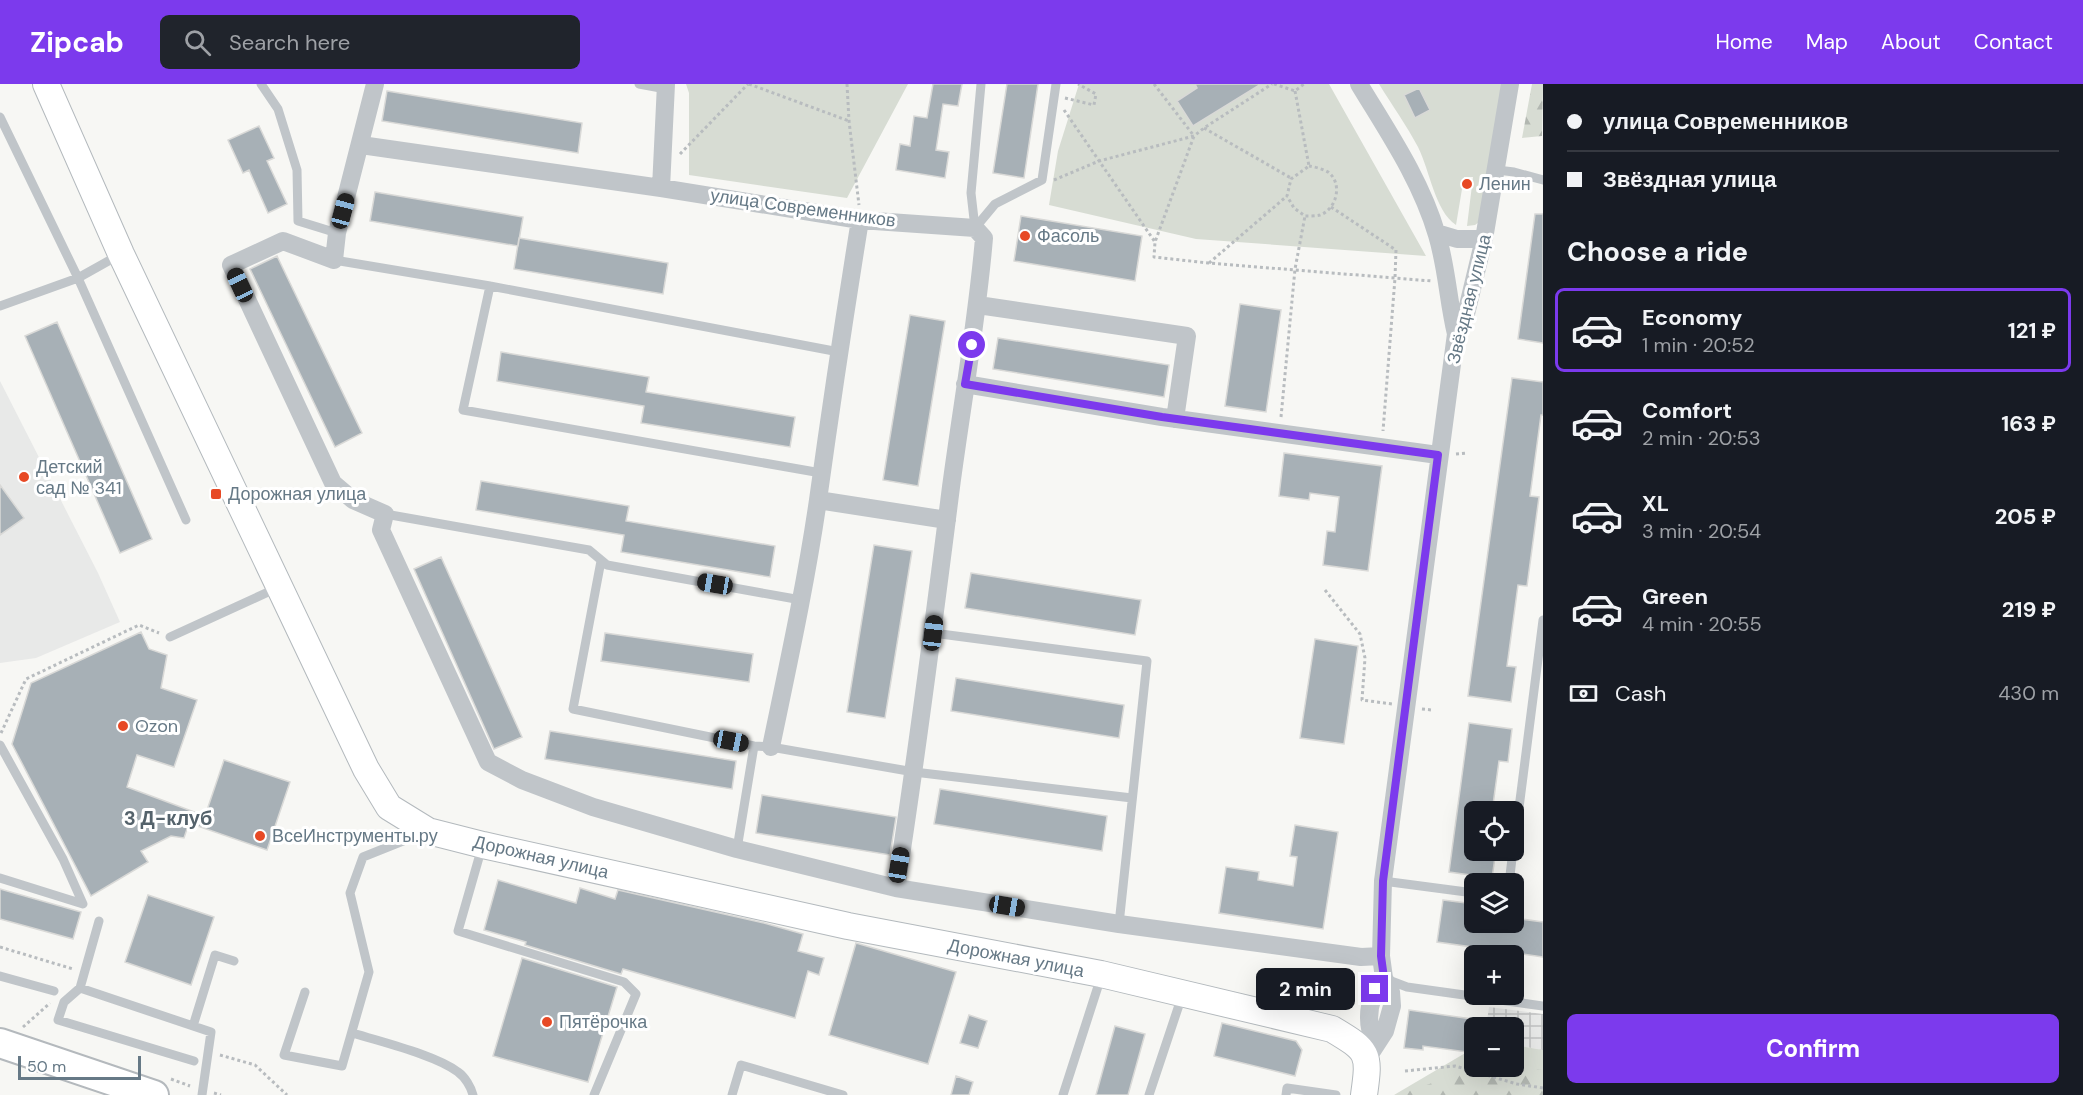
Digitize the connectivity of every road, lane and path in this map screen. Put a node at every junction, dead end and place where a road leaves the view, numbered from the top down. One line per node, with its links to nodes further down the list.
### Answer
1 (46, 84): 39 (street, Дорожная улица)
2 (261, 84): 35 (lane)
3 (375, 84): 22 (street)
4 (639, 84): 15 (lane)
5 (749, 84): 19 (path); 27 (path)
6 (847, 84): 19 (path)
7 (981, 84): 34 (lane)
8 (1056, 84): 17 (lane)
9 (1078, 84): 17 (path)
10 (1154, 84): 21 (path)
11 (1273, 84): 16 (path); 20 (path)
12 (1304, 84): 16 (path)
13 (1359, 84): 36 (street)
14 (1510, 84): 25 (street, Звёздная улица)
15 (666, 86): 27 (street)
16 (1294, 91): 24 (path)
17 (1054, 96): 23 (path); 28 (lane)
18 (0, 117): 43 (lane)
19 (849, 121): 33 (path)
20 (1204, 128): 21 (path); 26 (path)
21 (1194, 136): 23 (path); 38 (path)
22 (361, 144): 27 (street, улица Современников); 35 (street)
23 (1099, 161): 28 (path); 38 (path)
24 (1310, 165): 26 (path); 31 (path)
25 (1497, 171): 29 (lane); 37 (street, Звёздная улица)
26 (1291, 179): 30 (path)
27 (662, 180): 33 (street, улица Современников)
28 (1042, 180): 34 (lane)
29 (1543, 180)
30 (1287, 196): 32 (path); 41 (path)
31 (1331, 207): 32 (path); 44 (path)
32 (1305, 216): 42 (path)
33 (860, 220): 34 (street, улица Современников); 50 (street)
34 (975, 228): 47 (street)
35 (338, 233): 40 (street)
36 (1437, 233): 37 (street); 49 (street)
37 (1484, 239): 49 (street, Звёздная улица)
38 (1155, 242): 41 (path)
39 (121, 254): 43 (lane); 63 (street, Дорожная улица)
40 (334, 260): 46 (lane); 59 (street)
41 (1208, 263): 42 (path)
42 (1295, 269): 44 (path); 53 (path)
43 (78, 278): 48 (lane); 60 (lane)
44 (1395, 278): 45 (path); 54 (path)
45 (1435, 281)
46 (490, 286): 50 (lane); 57 (lane)
47 (978, 305): 51 (street); 52 (street)
48 (0, 306)
49 (1456, 334): 56 (street, Звёздная улица)
50 (839, 352): 57 (street)
51 (965, 384): 52 (street); 61 (street)
52 (1175, 419): 56 (street)
53 (1280, 421)
54 (1383, 438)
55 (1467, 453): 56 (path)
56 (1438, 455): 70 (street, Звёздная улица)
57 (821, 473): 58 (street)
58 (818, 500): 61 (street); 65 (street)
59 (385, 514): 62 (lane); 80 (street)
60 (186, 520)
61 (947, 520): 68 (street)
62 (602, 561): 65 (lane); 74 (lane)
63 (279, 587): 69 (lane); 78 (street, Дорожная улица)
64 (1325, 590): 70 (path)
65 (801, 600): 74 (street)
66 (1543, 620): 77 (lane)
67 (139, 625): 72 (path)
68 (933, 633): 75 (street); 76 (lane)
69 (170, 637)
70 (1407, 707): 71 (path); 82 (street, Звёздная улица)
71 (1432, 710)
72 (0, 734)
73 (0, 745): 81 (lane)
74 (763, 746): 75 (lane); 80 (lane)
75 (914, 772): 76 (lane); 83 (street)
76 (1132, 798): 86 (lane)
77 (1519, 801)
78 (428, 831): 79 (street, Дорожная улица); 101 (lane)
79 (483, 845): 90 (street, Дорожная улица); 112 (lane)
80 (737, 849): 83 (street)
81 (0, 879)
82 (1383, 881): 84 (lane); 88 (street, Звёздная улица)
83 (896, 888): 86 (street)
84 (1464, 892)
85 (99, 921): 94 (lane)
86 (1119, 924): 88 (street)
87 (0, 947): 92 (path)
88 (1381, 956): 93 (street, Звёздная улица)
89 (234, 961): 100 (lane)
90 (1101, 974): 97 (street, Дорожная улица); 115 (lane)
91 (0, 976): 95 (lane)
92 (71, 978)
93 (1384, 978): 99 (lane); 103 (street); 103 (street, Звёздная улица)
94 (80, 988): 100 (lane); 105 (lane)
95 (54, 991)
96 (305, 992): 101 (lane)
97 (1183, 993): 103 (street, Дорожная улица); 116 (lane)
98 (51, 1002): 102 (path)
99 (1543, 1006)
100 (193, 1026): 104 (lane)
101 (353, 1033): 111 (lane)
102 (3, 1044): 108 (main road)
103 (1370, 1050): 119 (street)
104 (209, 1052): 109 (lane); 110 (path)
105 (194, 1061)
106 (1405, 1071): 107 (path)
107 (1543, 1088)
108 (154, 1095)
109 (202, 1095)
110 (287, 1095)
111 (472, 1095)
112 (594, 1095)
113 (732, 1095): 114 (lane)
114 (843, 1095)
115 (1063, 1095)
116 (1149, 1095)
117 (1287, 1095): 118 (lane)
118 (1336, 1095)
119 (1364, 1095)

